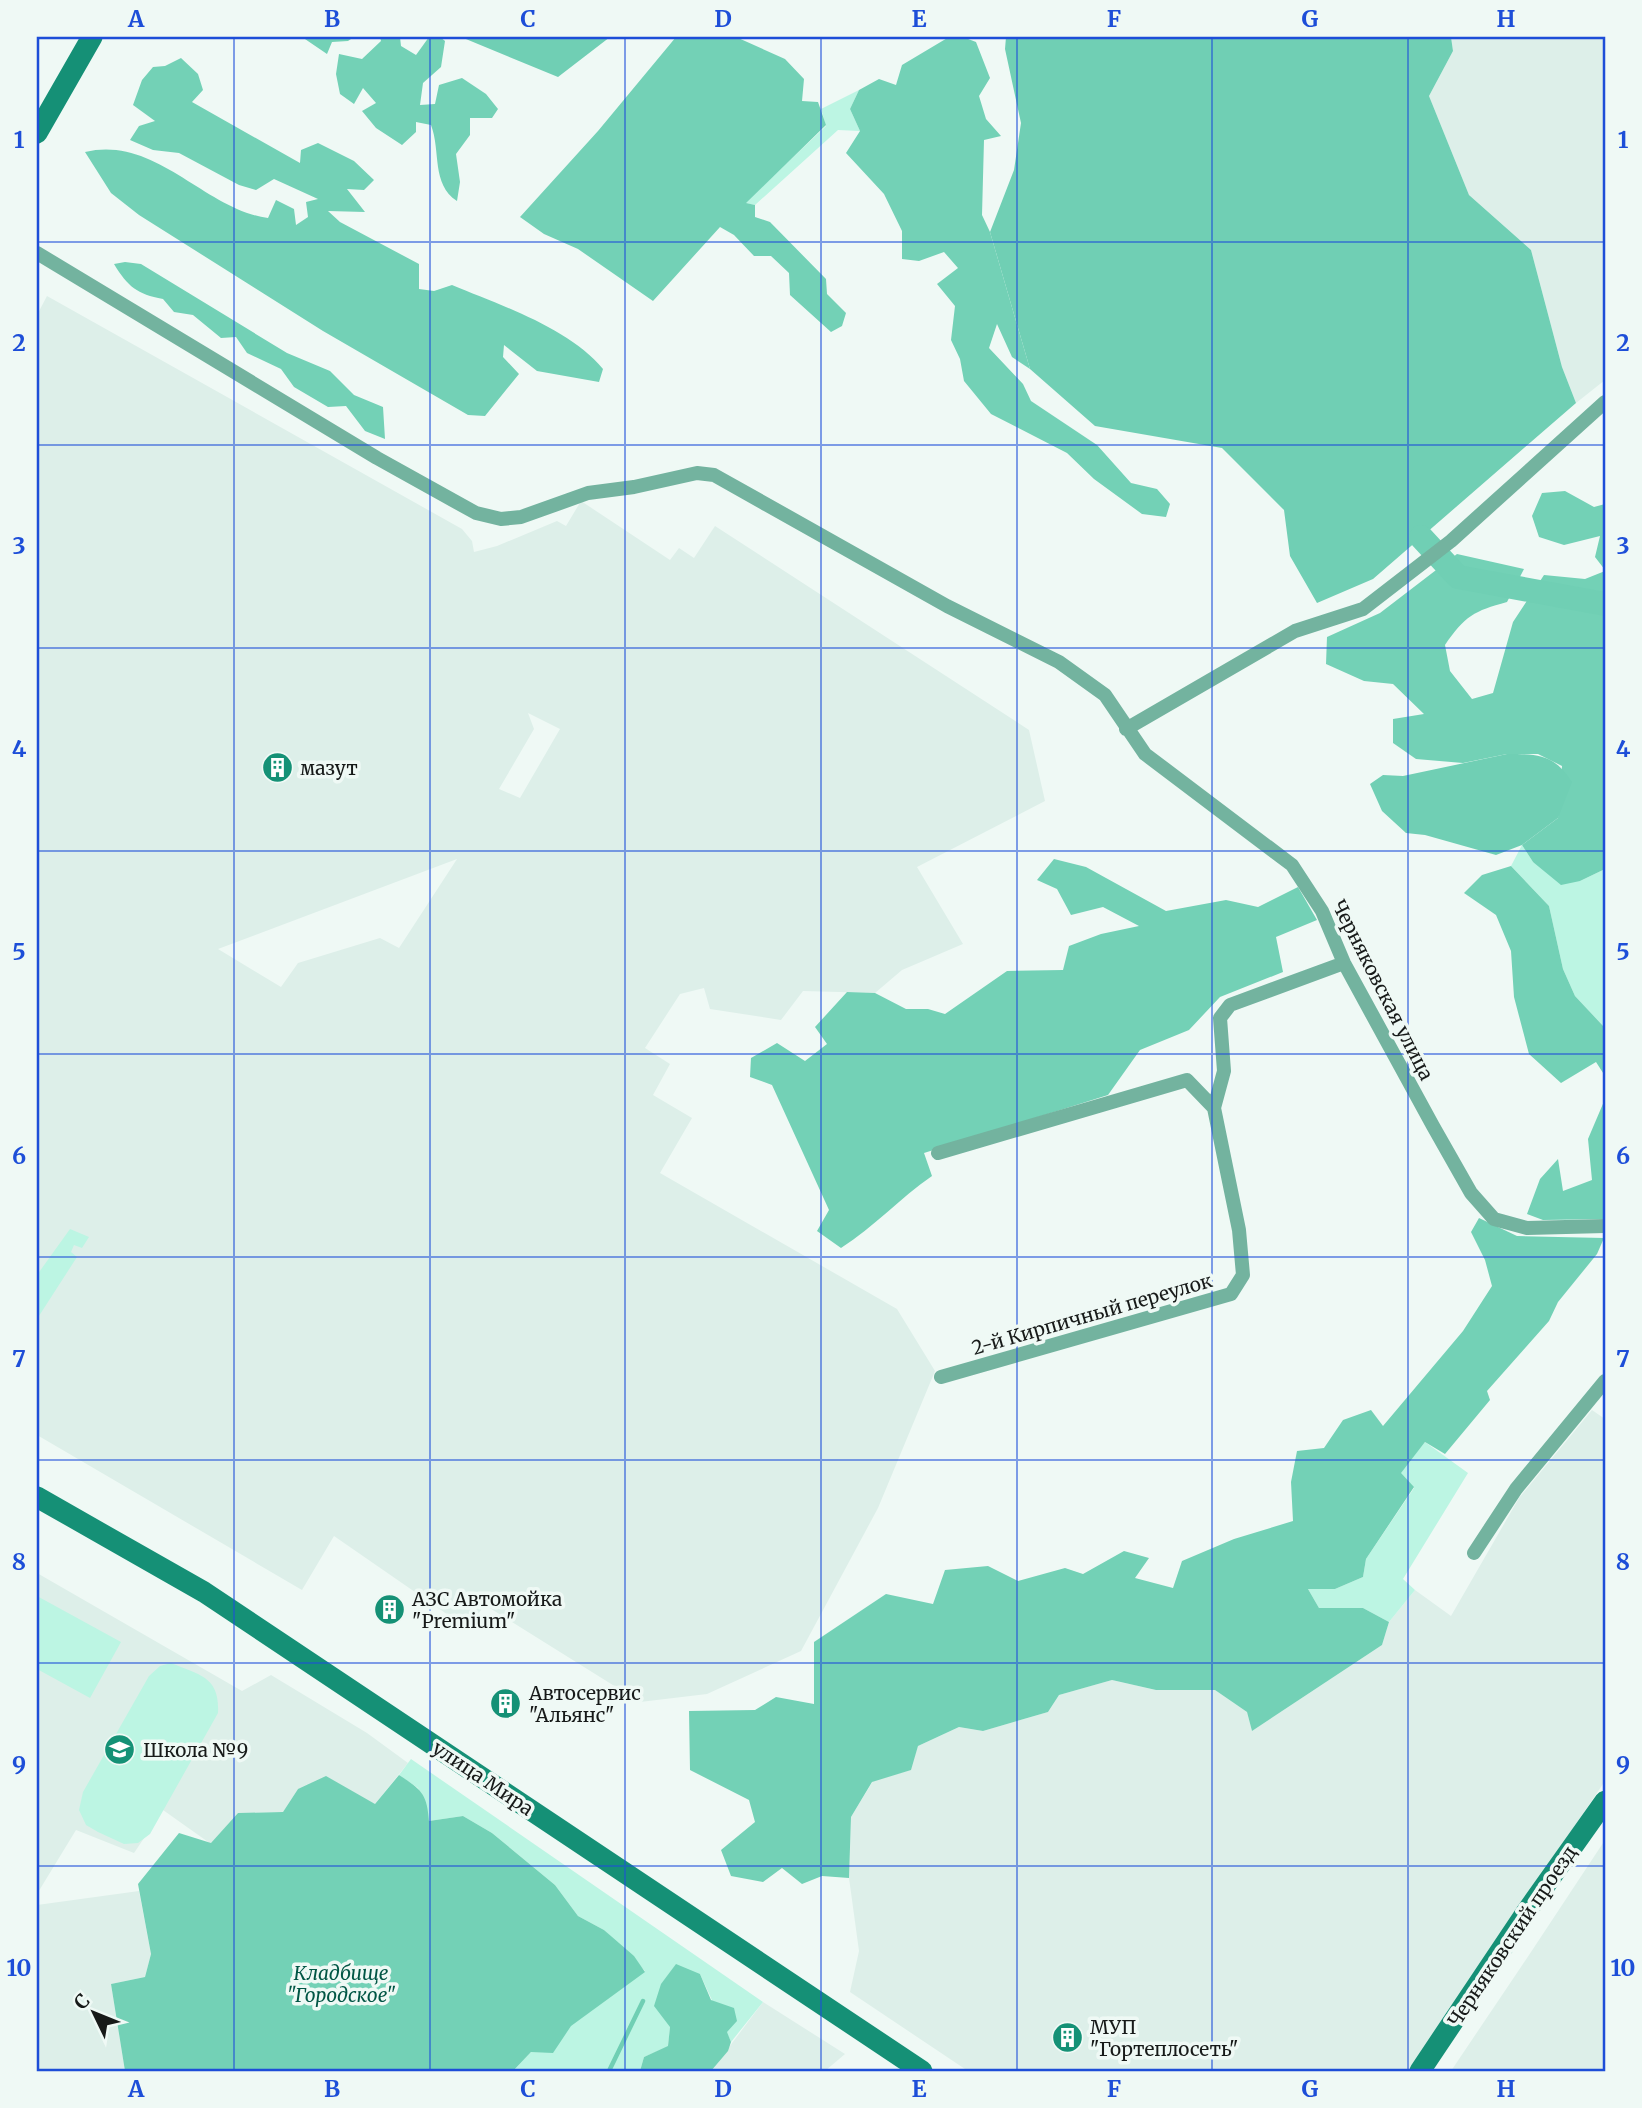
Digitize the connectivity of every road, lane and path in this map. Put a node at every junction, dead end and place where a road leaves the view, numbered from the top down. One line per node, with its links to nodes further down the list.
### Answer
1 (92, 37): 2 (main road)
2 (37, 133)
3 (37, 253): 5 (street, Черняковская улица)
4 (1605, 402): 5 (street)
5 (1126, 729): 6 (street, Черняковская улица)
6 (1344, 963): 7 (street); 9 (street, Черняковская улица)
7 (1214, 1108): 8 (street); 10 (street, 2-й Кирпичный переулок)
8 (938, 1153)
9 (1605, 1226)
10 (942, 1377)
11 (1605, 1381): 13 (street)
12 (37, 1497): 15 (main road, улица Мира)
13 (1474, 1553)
14 (1605, 1801): 16 (main road, Черняковский проезд)
15 (922, 2071)
16 (1420, 2071)

